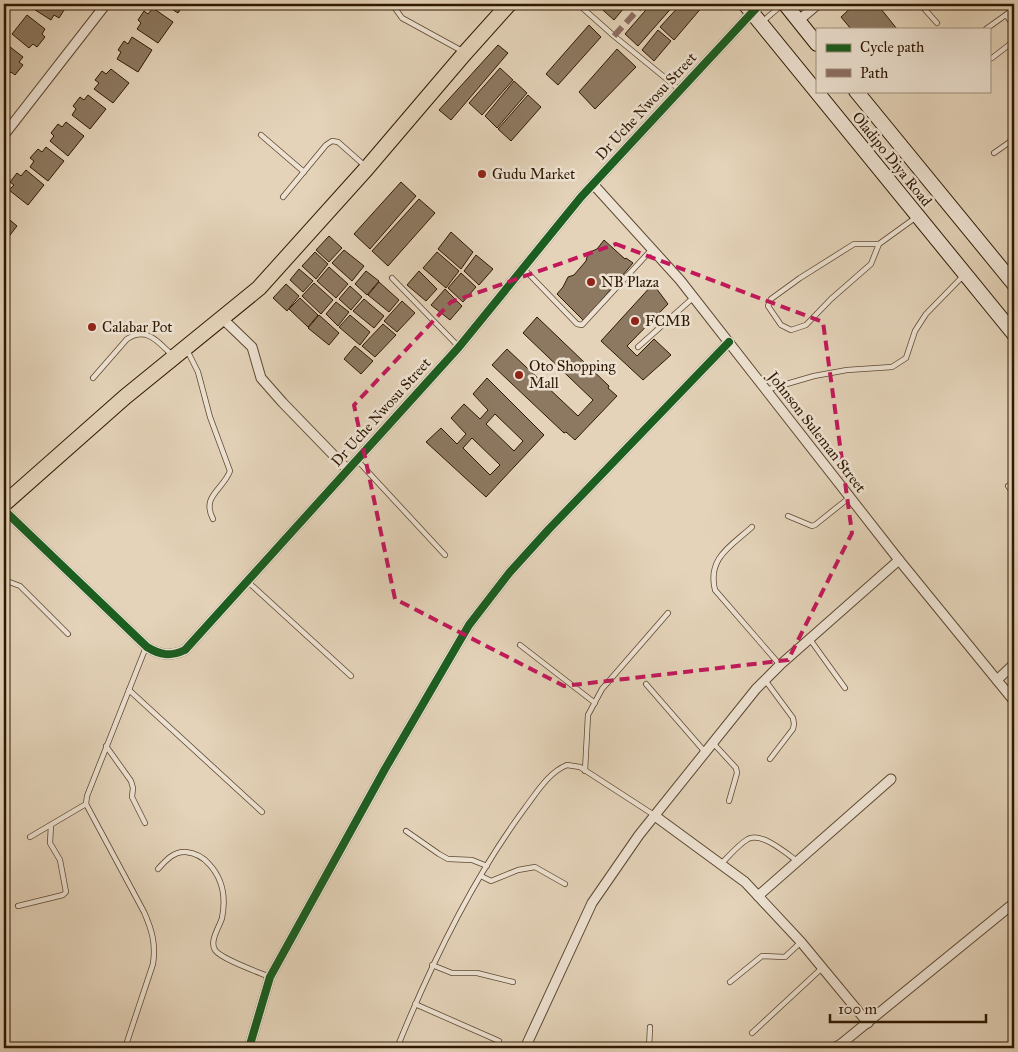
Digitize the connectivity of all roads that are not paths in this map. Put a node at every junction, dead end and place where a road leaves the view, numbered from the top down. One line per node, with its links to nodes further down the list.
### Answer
1 (106, 4): 24 (street)
2 (392, 4): 17 (lane)
3 (509, 4): 17 (main road)
4 (578, 4): 20 (lane)
5 (784, 4): 9 (lane); 11 (main road)
6 (818, 4): 11 (street)
7 (920, 4): 12 (lane)
8 (1014, 9): 10 (lane)
9 (754, 10): 19 (main road, Oladipo Diya Road); 20 (street, Dr Uche Nwosu Street)
10 (1006, 15): 13 (lane); 14 (lane)
11 (798, 21): 16 (main road)
12 (937, 23)
13 (1014, 26)
14 (987, 28)
15 (1014, 41): 18 (lane)
16 (816, 43)
17 (465, 53): 27 (main road)
18 (992, 58)
19 (816, 88)
20 (680, 90): 29 (street, Dr Uche Nwosu Street)
21 (819, 92): 31 (main road, Oladipo Diya Road)
22 (857, 92): 37 (main road, Oladipo Diya Road)
23 (261, 134): 28 (lane)
24 (4, 135)
25 (1014, 139): 26 (lane)
26 (994, 153)
27 (367, 168): 28 (lane); 39 (main road)
28 (304, 172): 30 (lane)
29 (593, 184): 33 (street, Johnson Suleman Street); 34 (street, Dr Uche Nwosu Street)
30 (283, 197)
31 (918, 216): 32 (lane); 35 (main road, Oladipo Diya Road)
32 (879, 244): 32 (lane)
33 (652, 248): 34 (lane); 38 (street, Johnson Suleman Street)
34 (523, 268): 42 (street, Dr Uche Nwosu Street)
35 (965, 274): 40 (main road, Oladipo Diya Road); 46 (lane)
36 (392, 278): 42 (lane)
37 (1014, 284)
38 (694, 297): 41 (street, Johnson Suleman Street); 43 (lane)
39 (222, 319): 44 (main road); 48 (street)
40 (1014, 334)
41 (729, 342): 46 (street, Johnson Suleman Street); 102 (street)
42 (459, 347): 47 (street, Dr Uche Nwosu Street)
43 (638, 348)
44 (180, 353): 45 (lane); 52 (main road); 55 (lane)
45 (93, 378)
46 (766, 390): 51 (street, Johnson Suleman Street)
47 (356, 459): 48 (street, Dr Uche Nwosu Street); 57 (lane)
48 (347, 469): 60 (street, Dr Uche Nwosu Street)
49 (1008, 486): 50 (lane)
50 (1014, 494)
51 (850, 498): 54 (lane); 58 (street, Johnson Suleman Street)
52 (4, 504)
53 (4, 510): 65 (street, Dr Uche Nwosu Street)
54 (788, 516)
55 (213, 519)
56 (752, 527): 67 (lane)
57 (445, 554)
58 (899, 560): 63 (street); 70 (street, Johnson Suleman Street)
59 (4, 580): 62 (lane)
60 (247, 581): 65 (street, Dr Uche Nwosu Street); 68 (lane)
61 (668, 613): 75 (lane)
62 (68, 634)
63 (809, 638): 67 (street); 72 (lane)
64 (520, 645): 75 (lane)
65 (147, 647): 73 (lane)
66 (1014, 664): 70 (street)
67 (780, 665): 69 (street)
68 (351, 676)
69 (765, 680): 76 (street); 79 (lane)
70 (997, 680): 74 (street, Johnson Suleman Street)
71 (646, 684): 78 (lane)
72 (846, 688)
73 (129, 690): 77 (lane); 84 (lane)
74 (1014, 701)
75 (594, 703): 80 (lane)
76 (713, 743): 78 (street); 82 (lane)
77 (106, 746): 83 (lane); 86 (lane)
78 (705, 752): 85 (street)
79 (770, 759)
80 (585, 771): 85 (lane); 92 (lane)
81 (892, 779): 90 (street)
82 (729, 801)
83 (86, 804): 87 (lane); 110 (lane)
84 (262, 812)
85 (655, 816): 91 (street); 113 (street)
86 (146, 823)
87 (51, 825): 89 (lane); 98 (lane)
88 (406, 831): 92 (lane)
89 (30, 837)
90 (797, 861): 91 (lane); 96 (street)
91 (721, 864): 96 (street)
92 (487, 866): 94 (lane)
93 (158, 869): 102 (lane)
94 (481, 876): 95 (lane); 100 (lane)
95 (565, 884)
96 (758, 896): 99 (street)
97 (1014, 903): 106 (street)
98 (18, 906)
99 (801, 942): 101 (street); 104 (lane)
100 (432, 965): 103 (lane); 105 (lane)
101 (822, 968): 106 (street); 108 (lane)
102 (270, 977): 111 (street)
103 (513, 982)
104 (730, 982)
105 (415, 1004): 109 (lane); 112 (lane)
106 (868, 1023): 115 (street)
107 (650, 1027): 114 (lane)
108 (752, 1033)
109 (499, 1041)
110 (125, 1048)
111 (249, 1048)
112 (397, 1048)
113 (526, 1048)
114 (649, 1048)
115 (834, 1048)

